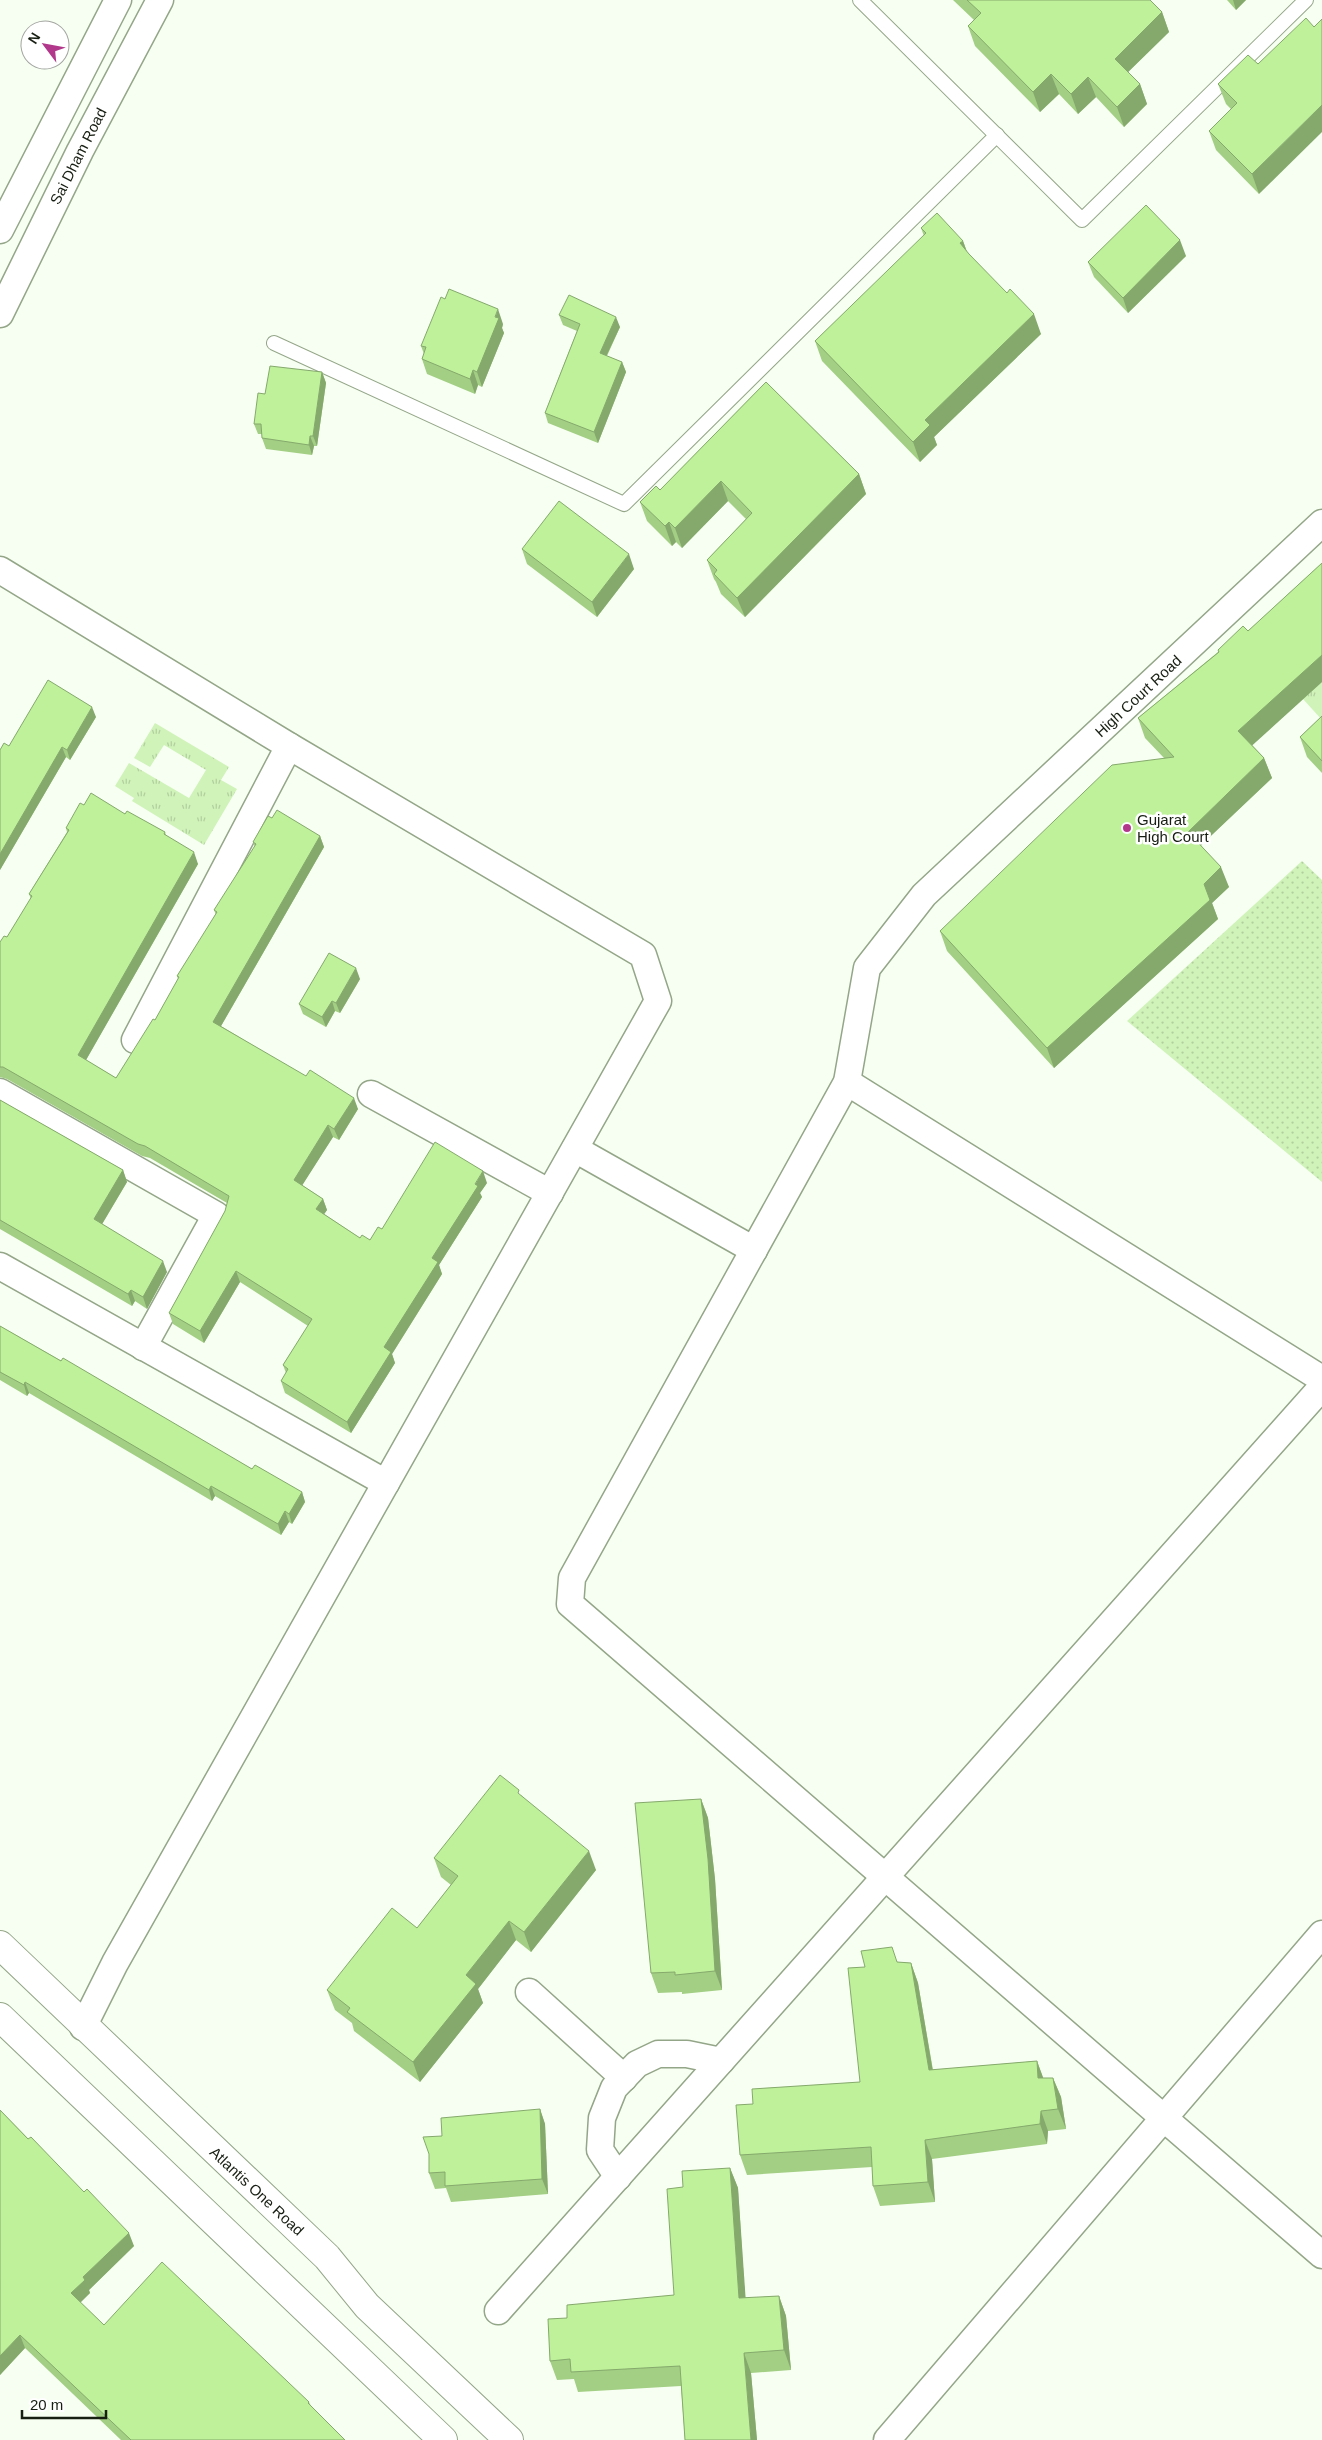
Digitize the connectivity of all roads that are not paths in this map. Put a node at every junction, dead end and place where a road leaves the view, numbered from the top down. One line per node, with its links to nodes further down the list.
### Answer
1 (118, 0): 6 (street)
2 (160, 0): 7 (street, Sai Dham Road)
3 (860, 0): 5 (lane)
4 (1306, 0): 5 (lane)
5 (997, 135): 8 (lane)
6 (0, 230)
7 (0, 314)
8 (274, 343)
9 (1322, 524): 13 (street, High Court Road)
10 (0, 570): 11 (street)
11 (289, 746): 12 (street); 16 (street)
12 (136, 1040)
13 (847, 1082): 18 (street, High Court Road); 21 (street)
14 (0, 1092): 20 (street)
15 (371, 1094): 17 (street)
16 (575, 1148): 17 (street); 18 (street)
17 (550, 1193): 23 (street)
18 (754, 1250): 24 (street, High Court Road)
19 (0, 1266): 20 (street)
20 (143, 1347): 23 (street)
21 (1322, 1379)
22 (1322, 1387): 24 (street)
23 (386, 1483): 29 (street)
24 (885, 1876): 30 (street); 32 (street)
25 (1322, 1934): 32 (street)
26 (0, 1945): 29 (street, Atlantis One Road)
27 (529, 1992): 31 (street)
28 (0, 2016): 36 (street)
29 (83, 2026): 37 (street, Atlantis One Road)
30 (721, 2061): 31 (street); 33 (street)
31 (624, 2078): 33 (street)
32 (1164, 2118): 34 (street); 38 (street)
33 (618, 2177): 35 (street)
34 (1322, 2255)
35 (498, 2311)
36 (435, 2437)
37 (509, 2440)
38 (888, 2440)

